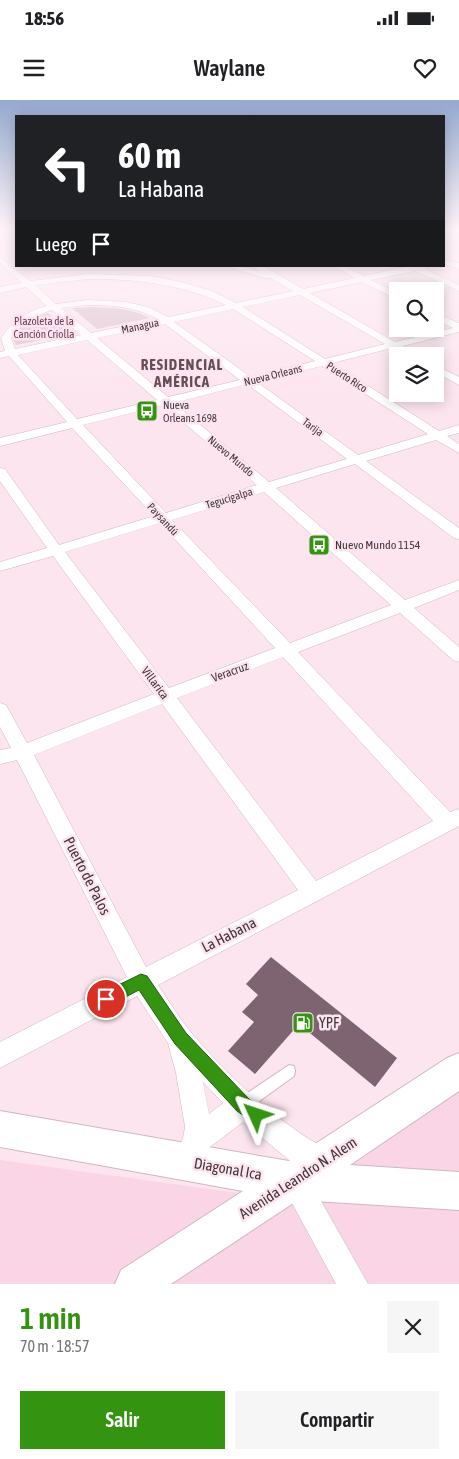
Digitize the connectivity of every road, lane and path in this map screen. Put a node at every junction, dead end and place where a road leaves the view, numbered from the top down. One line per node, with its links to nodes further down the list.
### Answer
1 (28, 284): 7 (street)
2 (29, 284): 11 (street, Nuevo Mundo)
3 (176, 284): 10 (street)
4 (285, 284): 8 (street)
5 (340, 284): 8 (street, Managua)
6 (371, 284): 9 (street)
7 (0, 290)
8 (299, 292): 10 (street, Managua); 16 (street)
9 (389, 293)
10 (235, 306): 12 (street, Managua); 19 (street, Puerto Rico)
11 (54, 307): 12 (street); 15 (street, Nuevo Mundo); 18 (street)
12 (166, 320): 15 (street, Managua); 21 (street, Tarija)
13 (444, 320): 14 (street)
14 (459, 328): 16 (street, Nueva Orleans)
15 (89, 336): 18 (street, Managua); 23 (street, Nuevo Mundo)
16 (393, 345): 17 (street); 19 (street, Nueva Orleans)
17 (397, 347)
18 (5, 354): 24 (street, Paysandú)
19 (325, 362): 21 (street, Nueva Orleans); 26 (street, Puerto Rico)
20 (444, 373): 22 (street)
21 (249, 380): 23 (street, Nueva Orleans); 29 (street, Tarija)
22 (459, 382)
23 (165, 401): 24 (street, Nueva Orleans); 31 (street, Nuevo Mundo)
24 (75, 424): 27 (street, Nueva Orleans); 32 (street, Paysandú)
25 (459, 429): 26 (street, Tegucigalpa)
26 (438, 435): 28 (street, Puerto Rico); 29 (street, Tegucigalpa)
27 (0, 442)
28 (459, 449)
29 (358, 460): 31 (street, Tegucigalpa); 33 (street, Tarija)
30 (0, 472): 34 (street, Villarica)
31 (267, 487): 32 (street, Tegucigalpa); 37 (street, Nuevo Mundo)
32 (163, 519): 34 (street, Tegucigalpa); 38 (street, Paysandú)
33 (459, 536)
34 (56, 550): 35 (street, Tegucigalpa); 40 (street, Villarica)
35 (0, 568)
36 (459, 585): 37 (street, Veracruz)
37 (403, 607): 38 (street, Veracruz); 39 (street, Nuevo Mundo)
38 (286, 650): 40 (street, Veracruz); 44 (street, Paysandú)
39 (459, 656)
40 (165, 696): 42 (street, Veracruz); 45 (street, Villarica)
41 (0, 709): 42 (street, Puerto de Palos)
42 (23, 752): 43 (street, Veracruz); 46 (street, Puerto de Palos)
43 (0, 757)
44 (453, 820): 45 (street, La Habana)
45 (312, 892): 46 (street, La Habana)
46 (141, 981): 47 (street, Puerto de Palos); 48 (street, La Habana)
47 (180, 1038): 51 (street, Puerto de Palos); 53 (street, Puerto de Palos)
48 (0, 1055)
49 (459, 1070): 54 (main road, Avenida Leandro N. Alem)
50 (289, 1071): 51 (lane)
51 (243, 1105): 53 (street); 54 (street, Puerto de Palos)
52 (0, 1129): 53 (main road, Diagonal Ica)
53 (191, 1151): 54 (main road, Diagonal Ica)
54 (308, 1172): 55 (main road, Diagonal Ica); 56 (main road, Avenida Leandro N. Alem); 57 (street)
55 (459, 1191)
56 (135, 1284)
57 (353, 1284)

